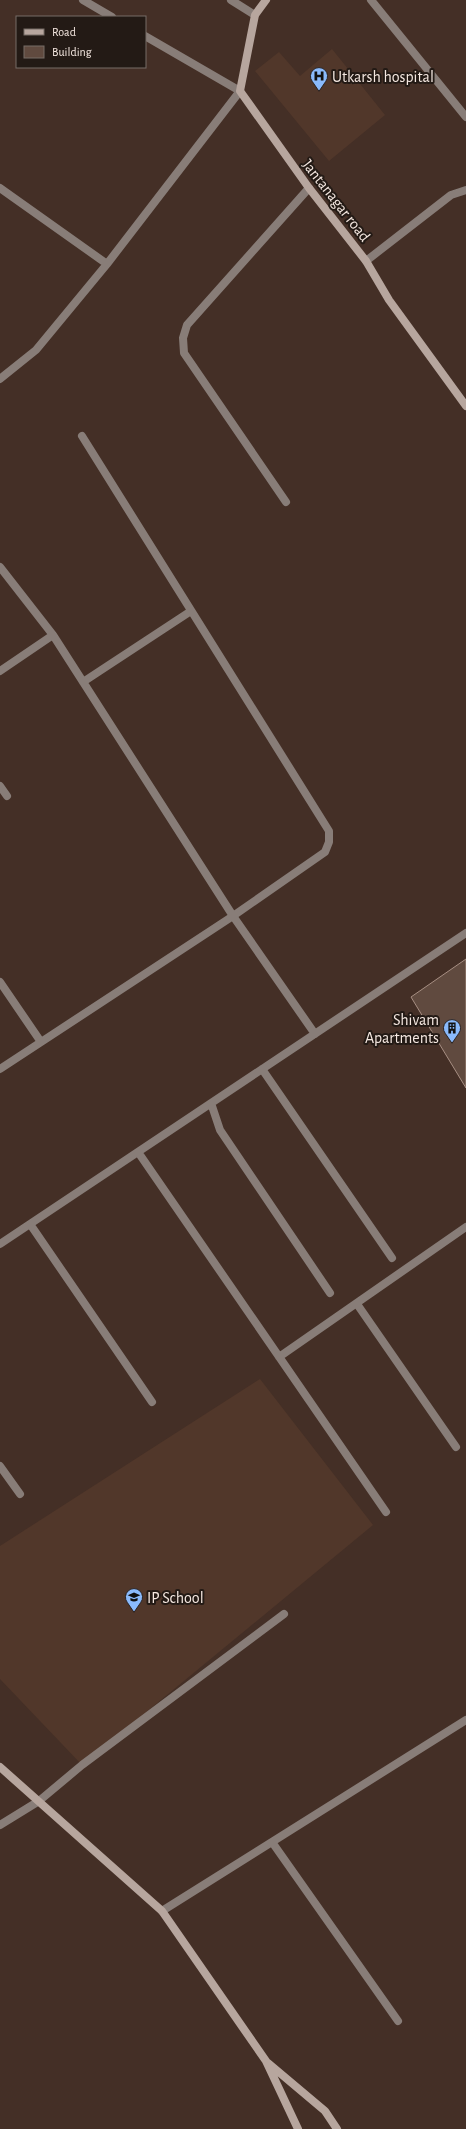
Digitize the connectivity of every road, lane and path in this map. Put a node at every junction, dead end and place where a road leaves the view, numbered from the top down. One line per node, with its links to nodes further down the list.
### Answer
1 (83, 0): 6 (street)
2 (231, 0): 5 (street)
3 (266, 0): 5 (street)
4 (371, 0): 9 (street)
5 (255, 15): 8 (street)
6 (110, 16)
7 (146, 37): 8 (street)
8 (240, 91): 11 (street, Jantanagar road); 14 (street)
9 (466, 117)
10 (0, 188): 14 (street)
11 (309, 188): 13 (street, Jantanagar road); 18 (street)
12 (466, 190): 13 (street)
13 (366, 261): 16 (street, Jantanagar road)
14 (106, 264): 15 (street)
15 (0, 379)
16 (466, 406)
17 (82, 436): 20 (street)
18 (286, 502)
19 (0, 567): 21 (street)
20 (191, 611): 23 (street); 26 (street)
21 (53, 635): 22 (street); 23 (street)
22 (0, 671)
23 (83, 682): 26 (street)
24 (0, 786): 25 (street)
25 (7, 796)
26 (233, 916): 29 (street); 30 (street)
27 (466, 933): 29 (street)
28 (0, 982): 30 (street)
29 (315, 1034): 32 (street)
30 (41, 1042): 31 (street)
31 (0, 1069)
32 (262, 1069): 33 (street); 38 (street)
33 (211, 1103): 34 (street); 39 (street)
34 (138, 1152): 35 (street); 41 (street)
35 (30, 1224): 37 (street); 42 (street)
36 (466, 1227): 40 (street)
37 (0, 1244)
38 (392, 1258)
39 (330, 1293)
40 (357, 1304): 41 (street); 43 (street)
41 (279, 1357): 46 (street)
42 (152, 1402)
43 (456, 1447)
44 (0, 1466): 45 (street)
45 (20, 1494)
46 (386, 1512)
47 (284, 1614): 50 (street)
48 (466, 1720): 52 (street)
49 (0, 1767): 50 (street)
50 (39, 1801): 51 (street); 53 (street)
51 (0, 1825)
52 (272, 1842): 53 (street); 54 (street)
53 (162, 1911): 55 (street)
54 (398, 2020)
55 (266, 2061): 56 (street); 57 (street)
56 (298, 2129)
57 (337, 2129)

